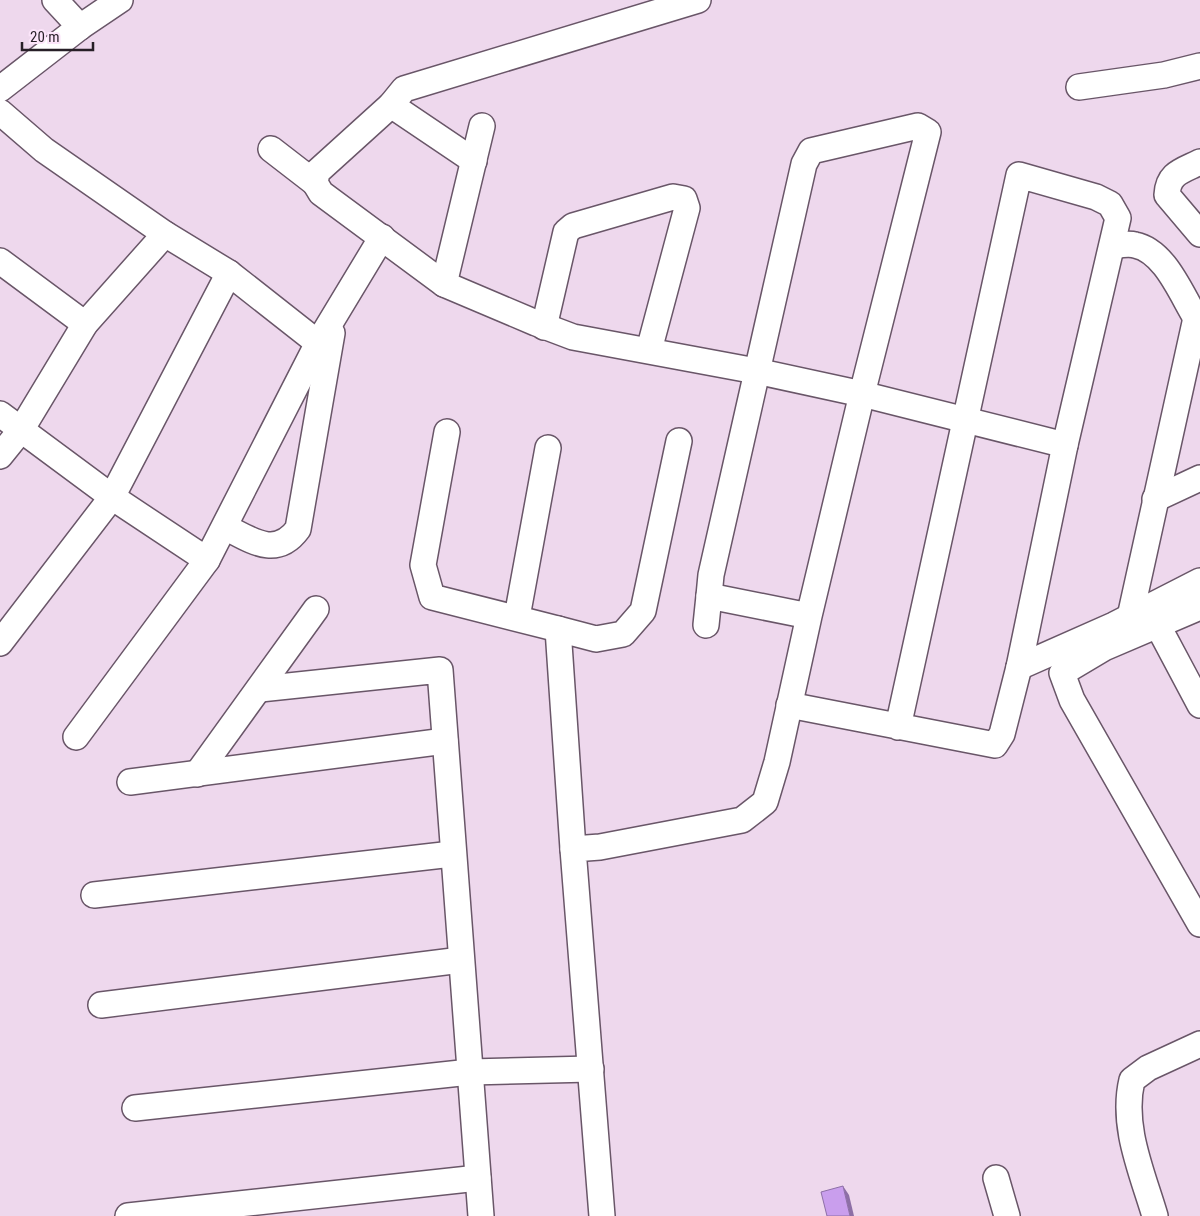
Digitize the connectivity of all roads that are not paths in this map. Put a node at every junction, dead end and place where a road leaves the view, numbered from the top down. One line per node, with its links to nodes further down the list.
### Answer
1 (55, 0): 4 (street)
2 (120, 0): 4 (street)
3 (698, 0): 8 (street)
4 (80, 27): 7 (street)
5 (1200, 66): 6 (street)
6 (1079, 87)
7 (0, 89)
8 (391, 105): 12 (street); 14 (street)
9 (2, 117): 15 (street)
10 (482, 126): 12 (street)
11 (271, 149): 14 (street)
12 (474, 161): 21 (street)
13 (1200, 162): 16 (street)
14 (315, 183): 17 (street)
15 (165, 234): 20 (street); 24 (street)
16 (1200, 234)
17 (382, 238): 21 (street); 22 (street)
18 (1112, 246): 23 (street); 31 (street); 35 (street)
19 (0, 261): 24 (street)
20 (228, 274): 26 (street); 39 (street)
21 (444, 284): 25 (street)
22 (335, 315): 26 (street); 41 (street)
23 (1198, 321): 40 (street)
24 (85, 324): 32 (street)
25 (544, 327): 27 (street); 27 (street)
26 (318, 343): 41 (street)
27 (649, 350): 28 (street)
28 (756, 371): 29 (street); 29 (street); 44 (street)
29 (862, 394): 31 (street); 47 (street)
30 (0, 414): 32 (street)
31 (966, 419): 35 (street); 58 (street)
32 (21, 430): 37 (street); 39 (street)
33 (447, 432): 48 (street)
34 (680, 441): 52 (street)
35 (1065, 445): 54 (street)
36 (548, 448): 48 (street)
37 (0, 456)
38 (1200, 478): 40 (street)
39 (112, 497): 42 (street); 53 (street)
40 (1156, 499): 49 (street)
41 (225, 526): 42 (street)
42 (207, 560): 59 (street)
43 (1200, 581): 49 (street)
44 (709, 596): 47 (street); 50 (street)
45 (1200, 607): 51 (street)
46 (316, 609): 55 (street)
47 (809, 616): 56 (street)
48 (517, 617): 52 (street)
49 (1130, 617): 54 (street)
50 (706, 625)
51 (1158, 626): 57 (street); 66 (street)
52 (558, 628): 63 (street)
53 (0, 643)
54 (1019, 666): 58 (street)
55 (260, 688): 60 (street); 61 (street)
56 (789, 705): 58 (street); 63 (street)
57 (1200, 705)
58 (898, 727)
59 (76, 737)
60 (445, 741): 61 (street); 64 (street)
61 (197, 774): 62 (street)
62 (130, 782)
63 (573, 849): 70 (street)
64 (452, 854): 65 (street); 67 (street)
65 (94, 895)
66 (1200, 924)
67 (461, 960): 68 (street); 71 (street)
68 (101, 1005)
69 (1200, 1044): 79 (street)
70 (591, 1069): 71 (street); 77 (street)
71 (470, 1072): 72 (street); 73 (street)
72 (135, 1108)
73 (478, 1178): 75 (street); 76 (street)
74 (996, 1178): 78 (street)
75 (128, 1216)
76 (481, 1216)
77 (602, 1216)
78 (1007, 1216)
79 (1155, 1216)

